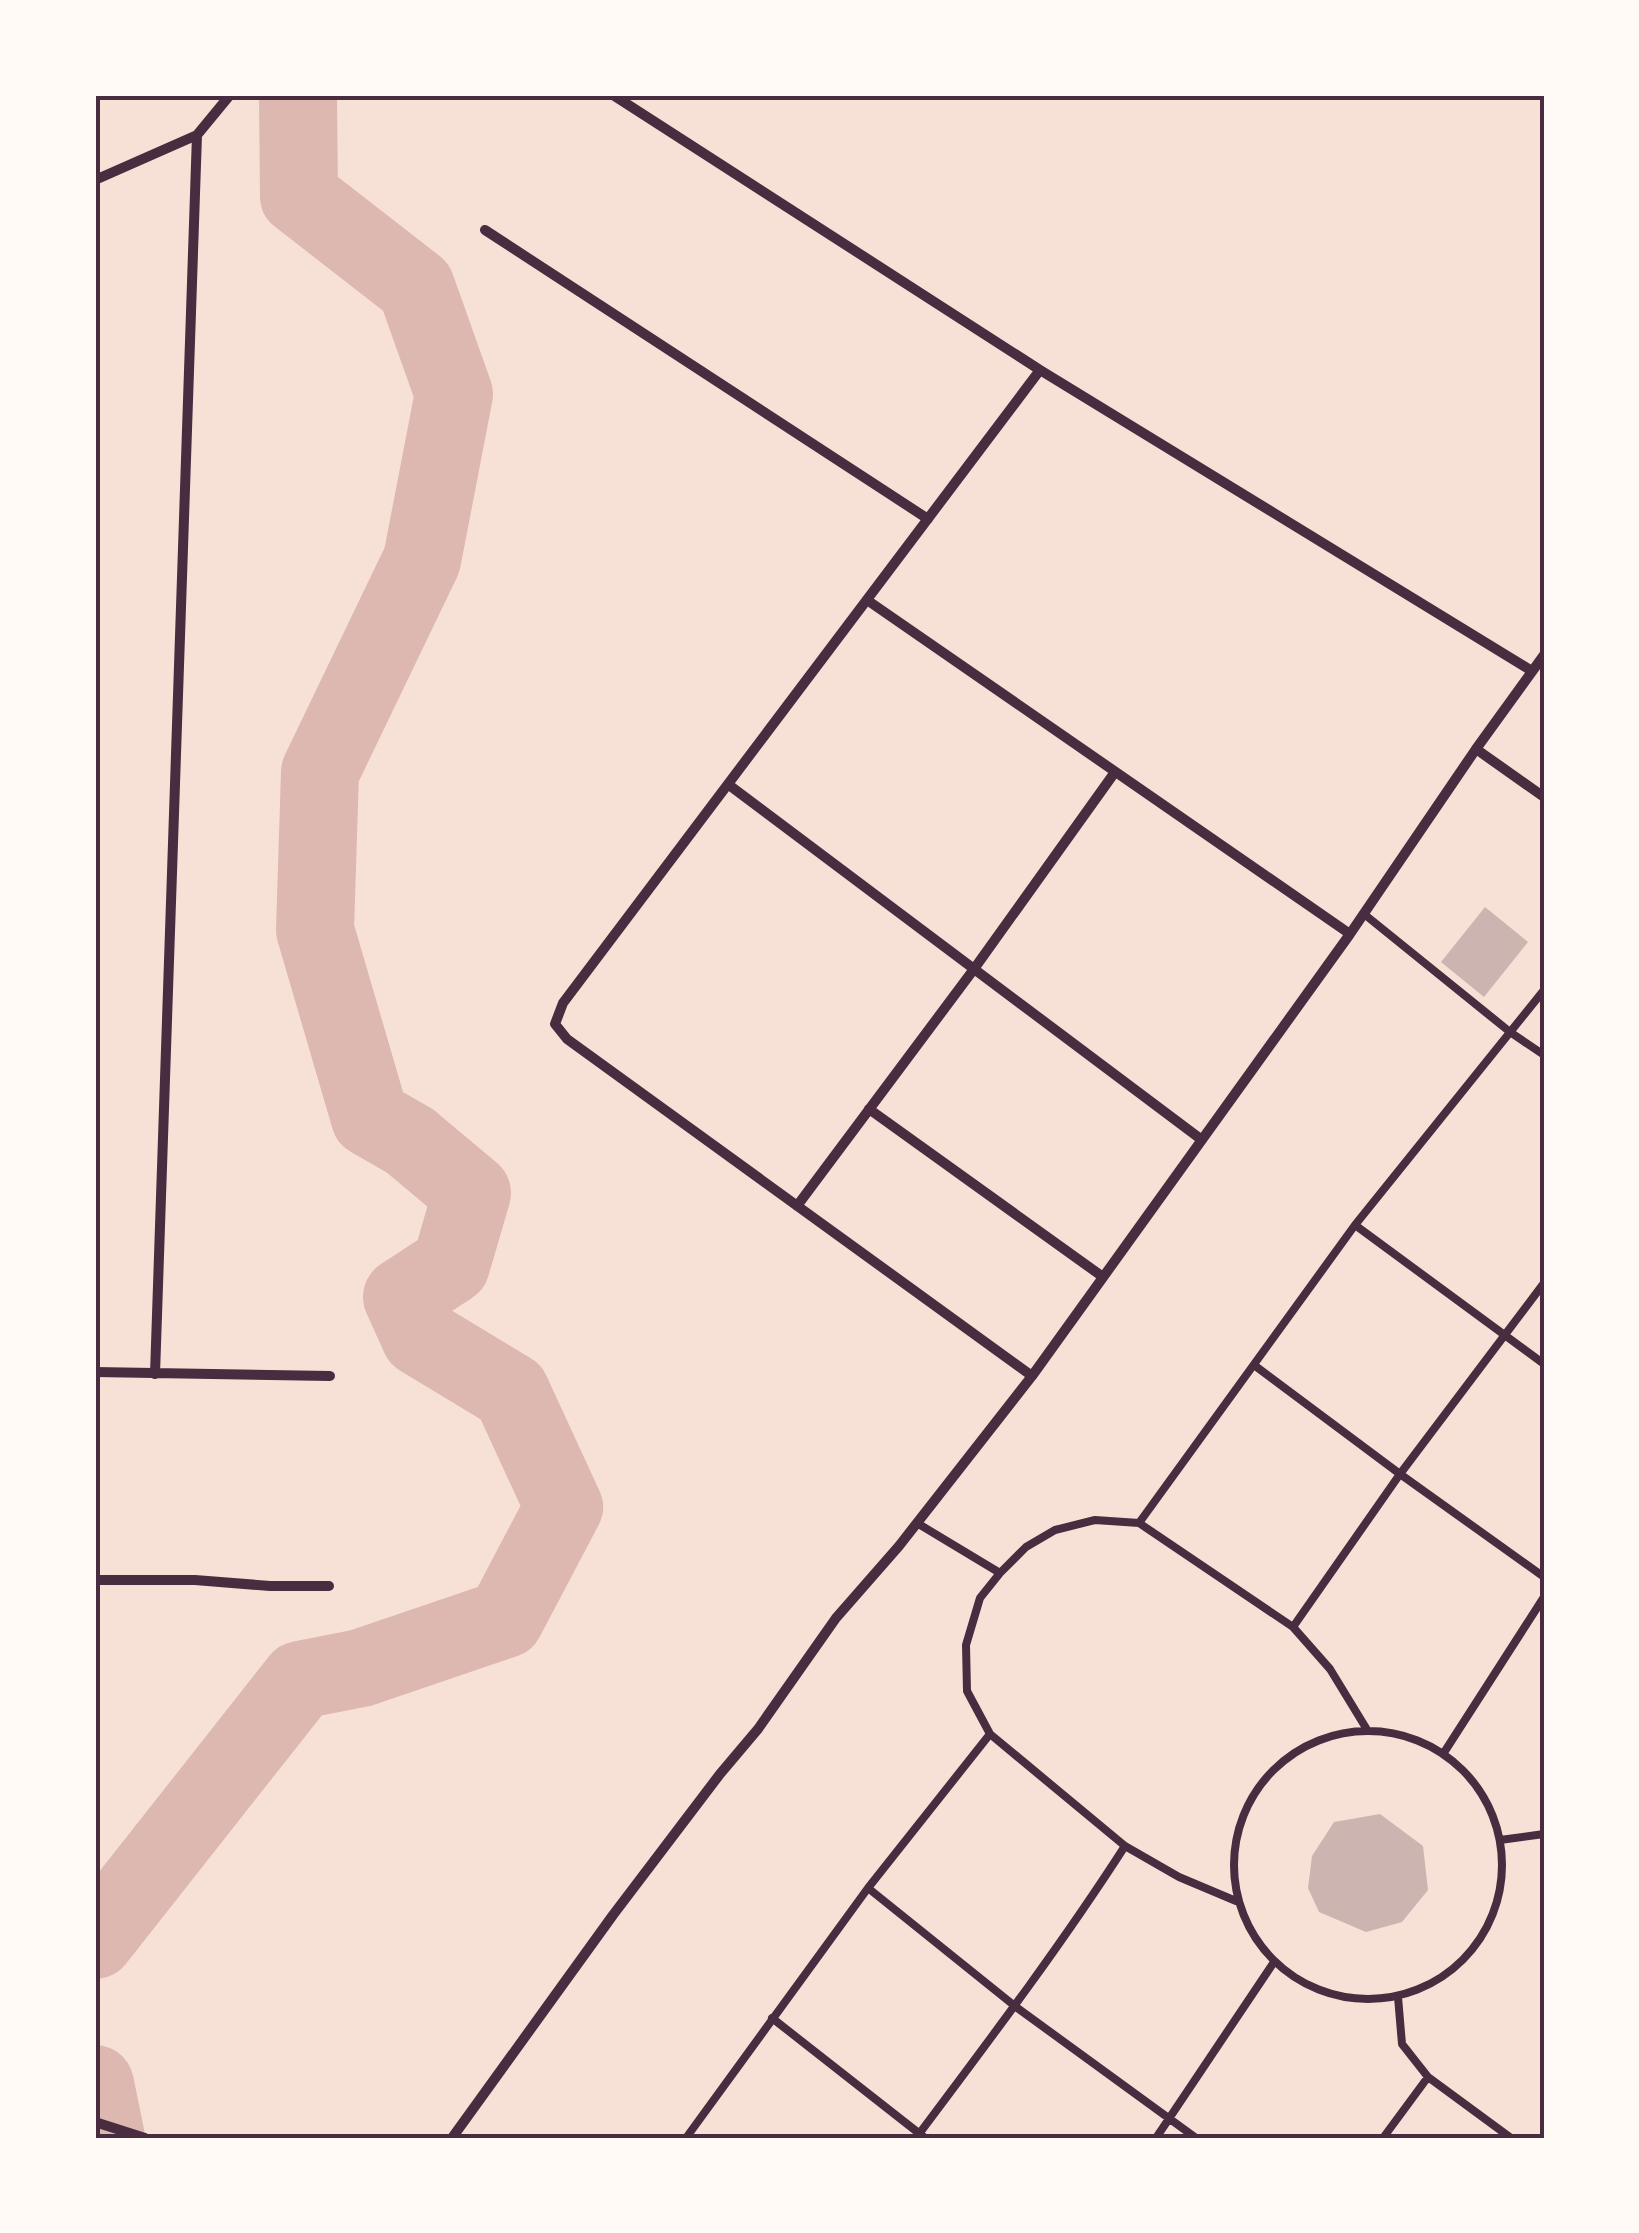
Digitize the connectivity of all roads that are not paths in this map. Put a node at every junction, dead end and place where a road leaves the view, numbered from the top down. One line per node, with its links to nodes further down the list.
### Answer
1 (230, 95): 3 (street)
2 (612, 95): 6 (street)
3 (197, 134): 4 (street); 31 (street)
4 (95, 180)
5 (485, 230): 7 (street)
6 (1040, 370): 7 (street); 10 (street)
7 (928, 519): 8 (street)
8 (868, 600): 12 (street); 13 (street)
9 (1544, 654): 10 (street)
10 (1532, 671): 11 (street)
11 (1476, 749): 14 (street); 15 (street)
12 (1115, 772): 16 (street); 17 (street)
13 (729, 785): 17 (street); 23 (street)
14 (1544, 798)
15 (1364, 914): 16 (street); 19 (lane)
16 (1350, 934): 22 (street)
17 (974, 968): 21 (street); 22 (street)
18 (1544, 990): 19 (lane)
19 (1510, 1032): 20 (lane); 24 (lane)
20 (1544, 1055)
21 (869, 1110): 23 (street); 25 (street)
22 (1202, 1140): 25 (street)
23 (796, 1206): 33 (street)
24 (1354, 1225): 27 (lane); 29 (lane)
25 (1103, 1277): 33 (street)
26 (1544, 1283): 27 (lane)
27 (1506, 1337): 28 (lane); 34 (lane)
28 (1544, 1364)
29 (1254, 1365): 34 (lane); 36 (lane)
30 (95, 1372): 31 (street)
31 (155, 1374): 32 (street)
32 (330, 1376)
33 (1032, 1376): 35 (street)
34 (1400, 1474): 38 (lane); 42 (lane)
35 (917, 1523): 37 (lane); 60 (street)
36 (1139, 1523): 37 (lane); 42 (lane)
37 (1000, 1573): 44 (lane)
38 (1544, 1577)
39 (95, 1580): 40 (street)
40 (329, 1586)
41 (1544, 1597): 45 (lane)
42 (1292, 1627): 43 (lane)
43 (1366, 1728): 45 (lane); 50 (lane)
44 (990, 1734): 48 (lane); 49 (lane)
45 (1445, 1751): 47 (lane)
46 (1544, 1834): 47 (lane)
47 (1500, 1840): 52 (lane)
48 (1125, 1846): 50 (lane); 53 (lane)
49 (868, 1888): 53 (lane); 54 (lane)
50 (1236, 1901): 51 (lane)
51 (1274, 1962): 52 (lane); 56 (lane)
52 (1398, 1997): 55 (lane)
53 (1016, 2006): 56 (lane); 58 (lane)
54 (772, 2018): 58 (lane); 61 (lane)
55 (1428, 2077): 64 (lane); 65 (lane)
56 (1170, 2118): 62 (lane); 63 (lane)
57 (95, 2122): 59 (street)
58 (920, 2136)
59 (145, 2138)
60 (452, 2138)
61 (686, 2138)
62 (1156, 2138)
63 (1196, 2138)
64 (1382, 2138)
65 (1512, 2138)

